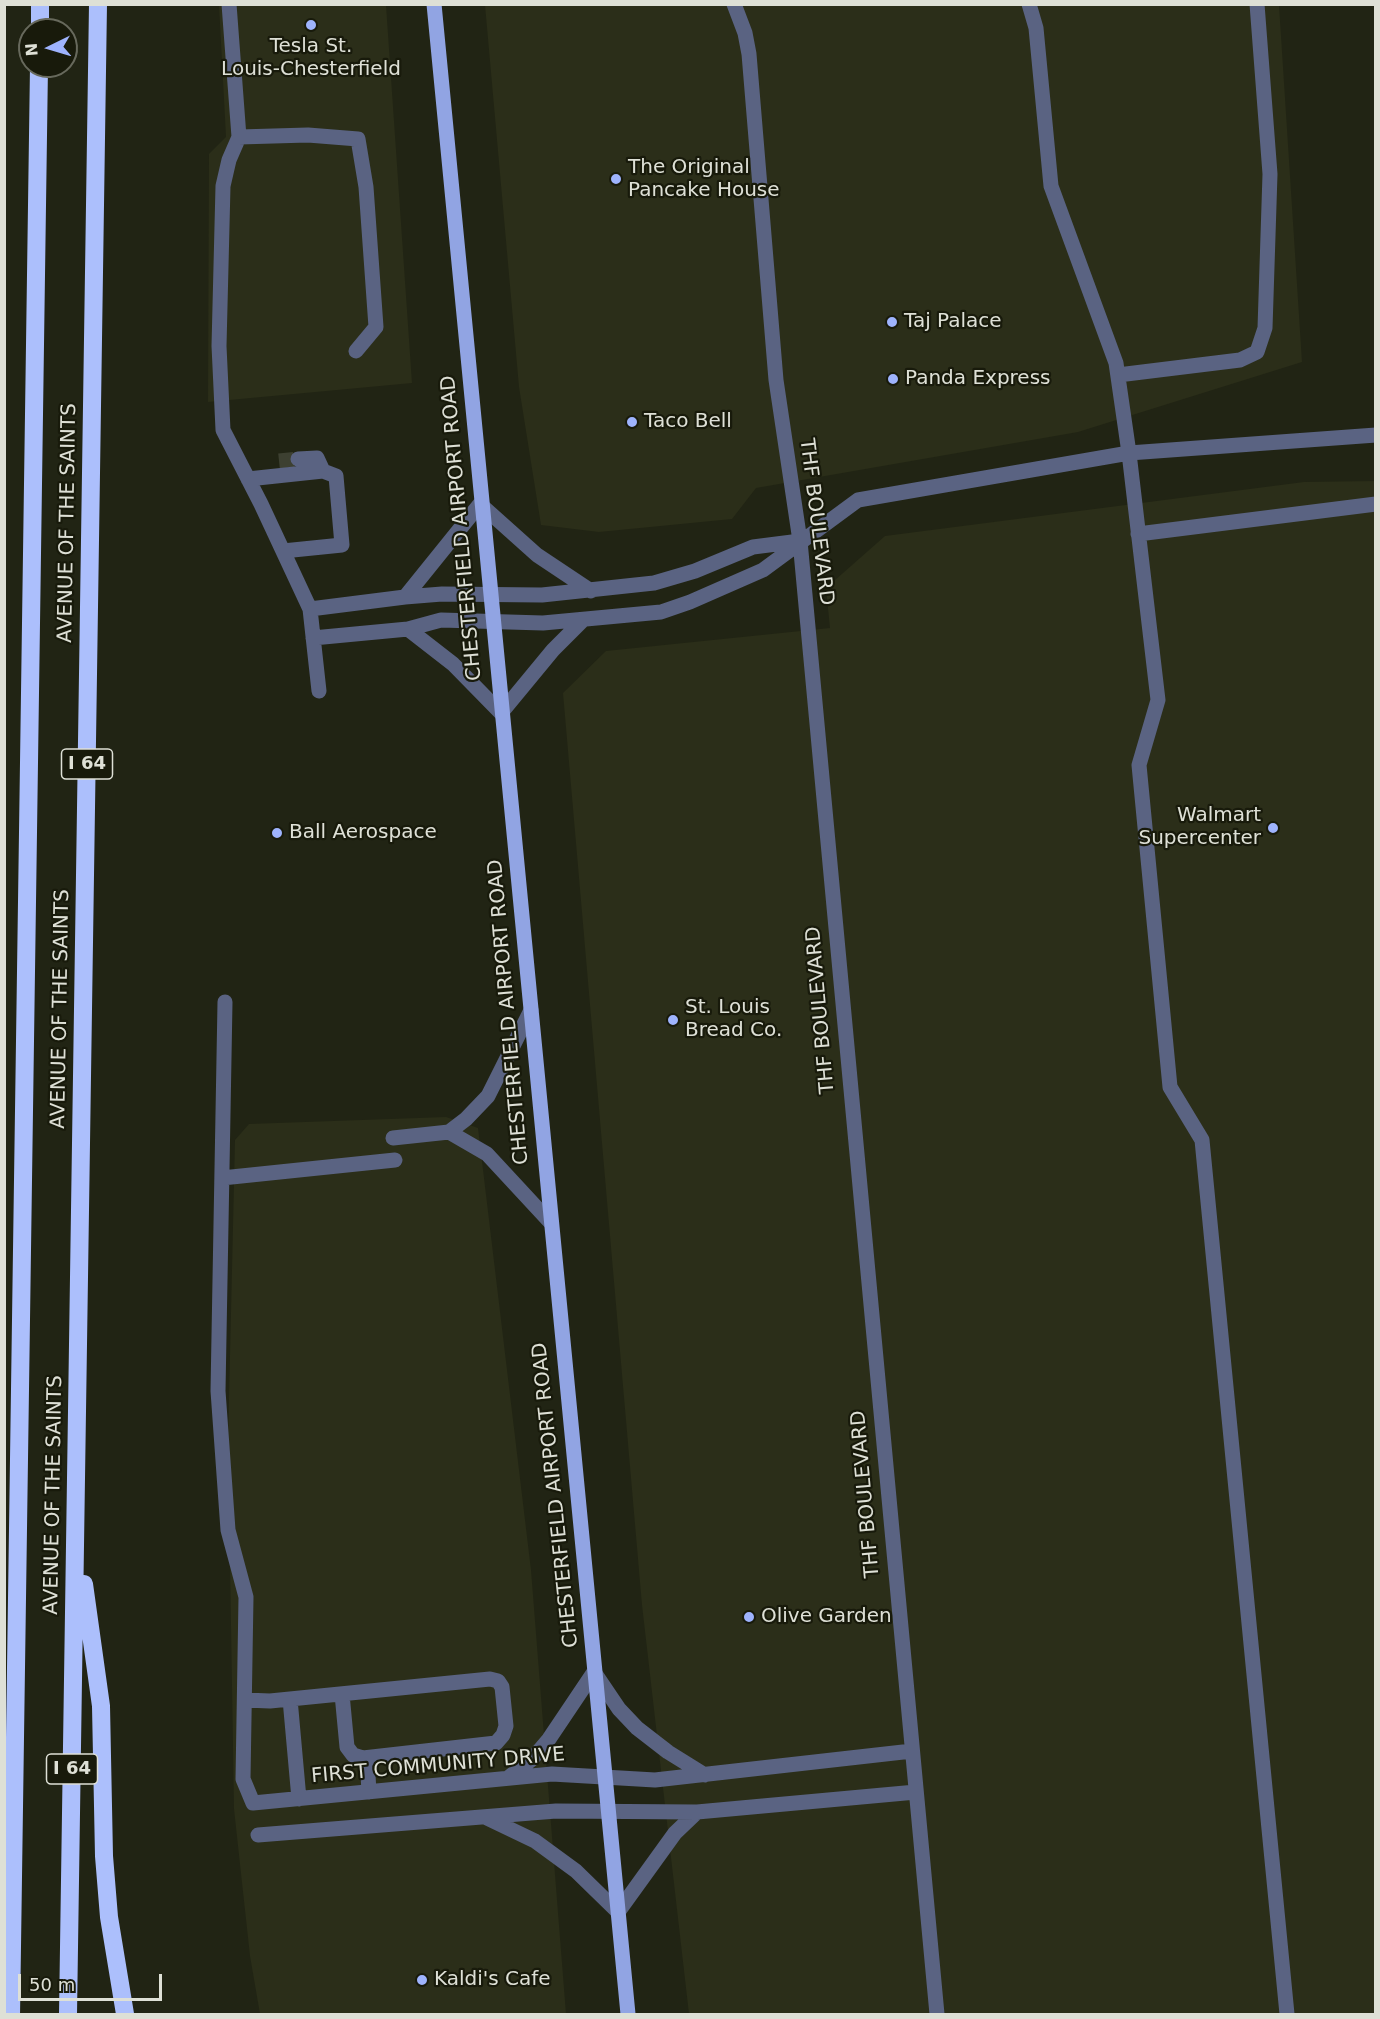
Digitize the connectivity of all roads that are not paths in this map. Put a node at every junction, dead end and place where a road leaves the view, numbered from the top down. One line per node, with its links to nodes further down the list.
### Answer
1 (98, 4): 40 (highway, AVENUE OF THE SAINTS / I 64)
2 (229, 4): 8 (street)
3 (434, 4): 18 (main road, CHESTERFIELD AIRPORT ROAD)
4 (734, 4): 21 (street, THF BOULEVARD)
5 (1029, 4): 10 (street)
6 (1257, 4): 10 (street)
7 (39, 78): 45 (highway, AVENUE OF THE SAINTS)
8 (239, 136): 9 (street); 17 (street)
9 (356, 351)
10 (1118, 375): 12 (street)
11 (1376, 435): 12 (street)
12 (1129, 453): 20 (street); 21 (street)
13 (298, 459): 15 (street)
14 (279, 461): 16 (street)
15 (324, 471): 16 (street); 22 (street)
16 (267, 477): 17 (street)
17 (248, 479): 22 (street)
18 (480, 504): 23 (street); 24 (main road, CHESTERFIELD AIRPORT ROAD); 25 (street)
19 (1376, 504): 20 (street)
20 (1138, 534): 65 (street)
21 (800, 541): 23 (street); 27 (street); 46 (street, THF BOULEVARD)
22 (283, 551): 26 (street)
23 (591, 591): 24 (street)
24 (489, 595): 25 (street); 28 (main road, CHESTERFIELD AIRPORT ROAD)
25 (405, 597): 26 (street)
26 (310, 609): 30 (street)
27 (583, 620): 28 (street); 32 (street)
28 (492, 621): 29 (street); 32 (main road, CHESTERFIELD AIRPORT ROAD)
29 (408, 629): 30 (street); 32 (street)
30 (313, 639): 31 (street)
31 (319, 691)
32 (501, 713): 34 (main road, CHESTERFIELD AIRPORT ROAD)
33 (225, 1002): 38 (street)
34 (531, 1010): 35 (street); 39 (main road, CHESTERFIELD AIRPORT ROAD)
35 (449, 1132): 36 (street); 39 (street)
36 (393, 1138)
37 (395, 1160): 38 (street)
38 (222, 1178): 44 (street)
39 (550, 1222): 41 (main road, CHESTERFIELD AIRPORT ROAD)
40 (76, 1524): 61 (highway, AVENUE OF THE SAINTS / I 64); 62 (highway)
41 (594, 1672): 49 (street); 50 (main road, CHESTERFIELD AIRPORT ROAD); 51 (street)
42 (342, 1694): 43 (street); 48 (street); 48 (street)
43 (291, 1699): 44 (street); 54 (street)
44 (245, 1700): 54 (street, FIRST COMMUNITY DRIVE)
45 (16, 1701): 47 (highway); 60 (highway, AVENUE OF THE SAINTS)
46 (912, 1751): 49 (street, FIRST COMMUNITY DRIVE); 53 (street, THF BOULEVARD)
47 (4, 1753)
48 (367, 1758): 52 (street)
49 (705, 1775): 50 (street, FIRST COMMUNITY DRIVE)
50 (604, 1778): 51 (street, FIRST COMMUNITY DRIVE); 55 (main road, CHESTERFIELD AIRPORT ROAD)
51 (508, 1779): 52 (street, FIRST COMMUNITY DRIVE)
52 (369, 1792): 54 (street, FIRST COMMUNITY DRIVE)
53 (916, 1792): 56 (street); 64 (street, THF BOULEVARD)
54 (299, 1799)
55 (605, 1812): 56 (street); 57 (street); 59 (main road, CHESTERFIELD AIRPORT ROAD)
56 (697, 1812): 59 (street)
57 (485, 1817): 58 (street); 59 (street)
58 (258, 1835)
59 (618, 1912): 63 (main road, CHESTERFIELD AIRPORT ROAD)
60 (11, 2014)
61 (69, 2014)
62 (125, 2014)
63 (628, 2014)
64 (937, 2014)
65 (1287, 2014)

